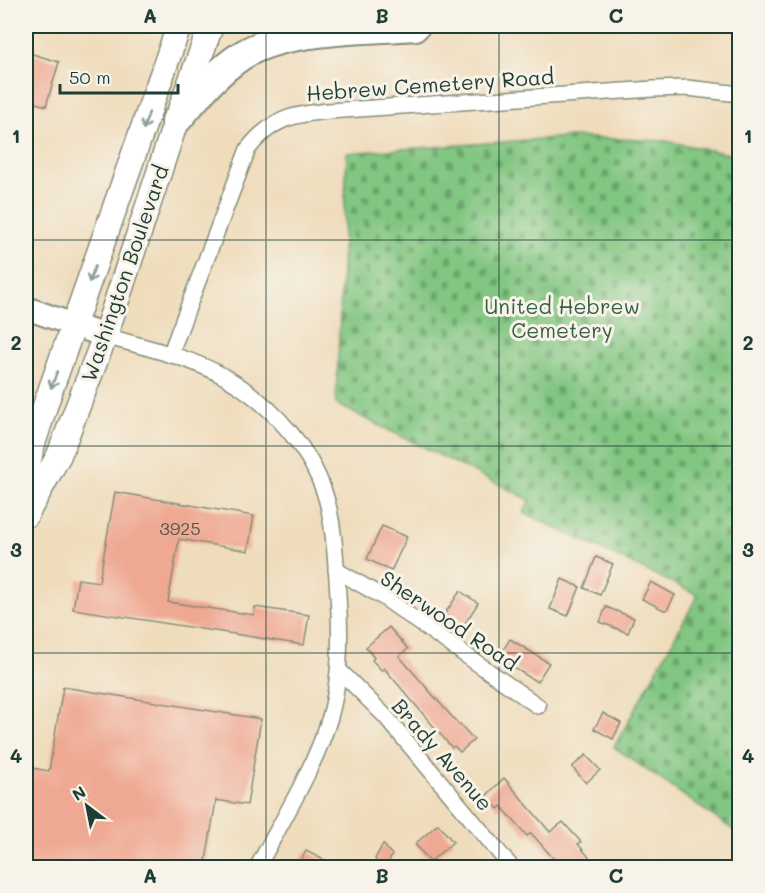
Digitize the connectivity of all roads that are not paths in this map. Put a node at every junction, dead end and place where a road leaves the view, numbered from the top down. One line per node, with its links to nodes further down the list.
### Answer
1 (179, 26): 7 (main road, Washington Boulevard, one-way to 7)
2 (211, 26): 5 (main road, Washington Boulevard)
3 (416, 26): 5 (highway)
4 (740, 94): 9 (street, Hebrew Cemetery Road)
5 (176, 121): 8 (main road, Washington Boulevard)
6 (26, 308): 7 (main road)
7 (73, 325): 8 (main road); 10 (main road, Washington Boulevard, one-way to 10)
8 (105, 336): 9 (street); 11 (main road, Washington Boulevard)
9 (170, 355): 12 (street)
10 (26, 476)
11 (26, 515)
12 (336, 570): 13 (street); 14 (street, Sherwood Road)
13 (339, 670): 15 (street); 16 (street, Brady Avenue)
14 (538, 706)
15 (257, 867)
16 (512, 867)

